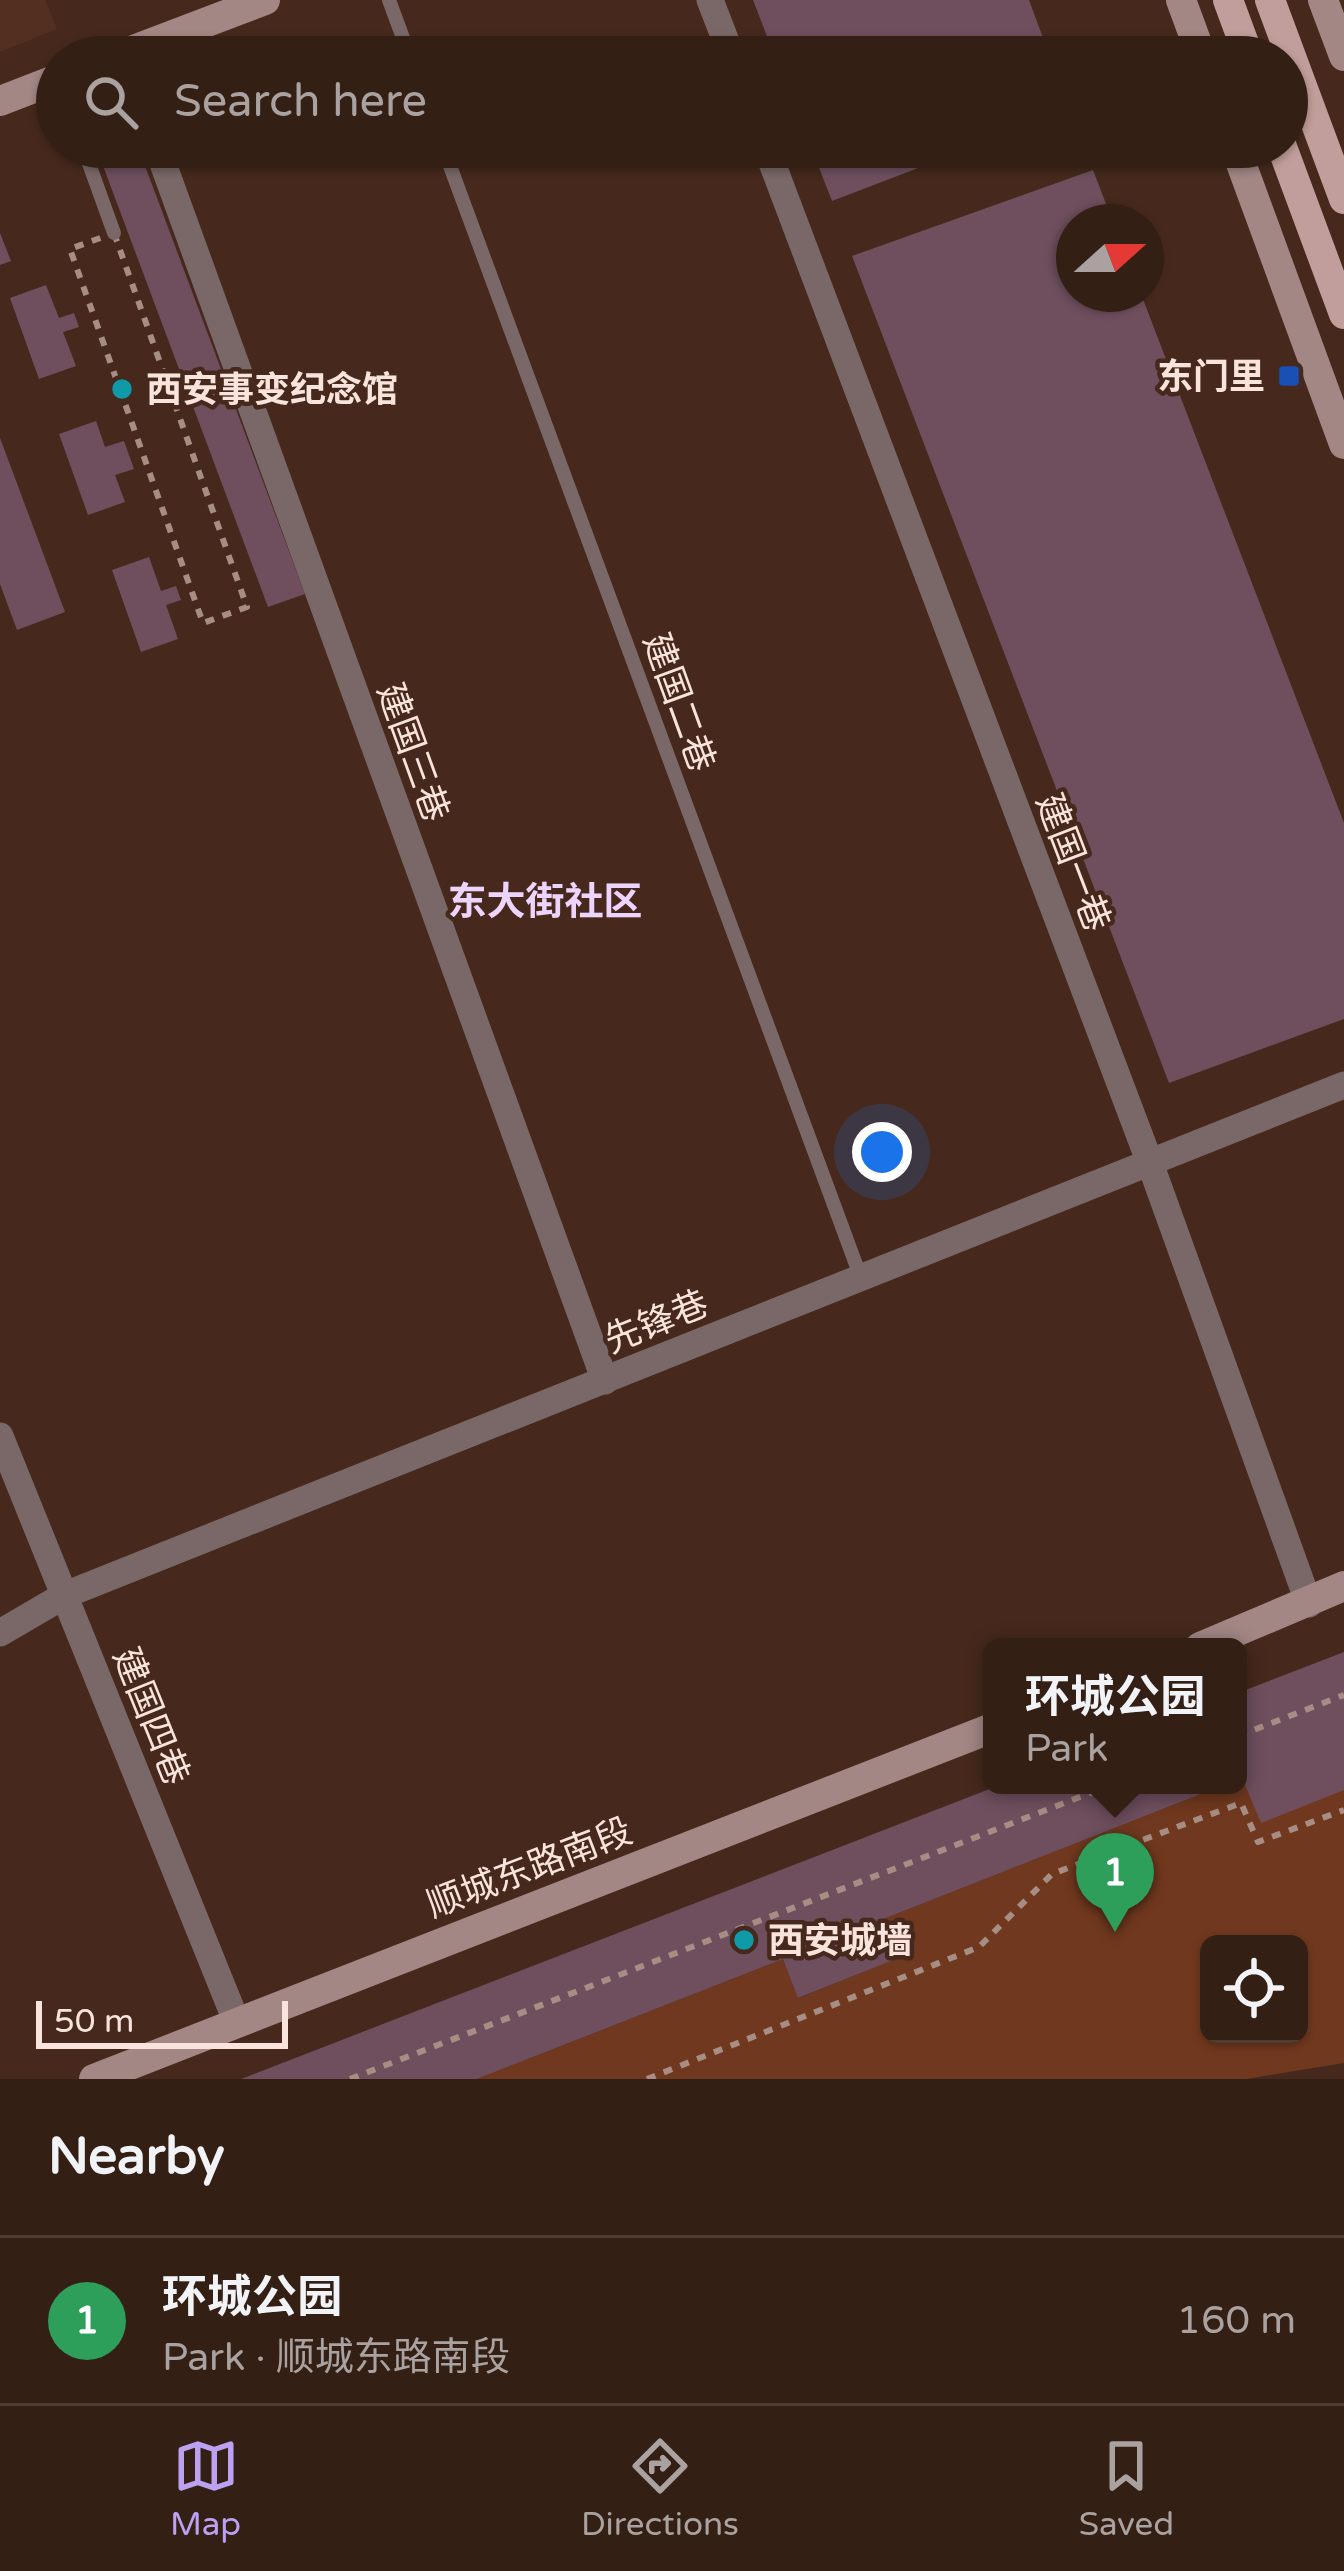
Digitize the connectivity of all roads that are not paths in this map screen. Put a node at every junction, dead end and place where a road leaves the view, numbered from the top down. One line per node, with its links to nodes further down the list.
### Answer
1 (265, 0): 8 (street)
2 (388, 0): 9 (lane)
3 (710, 0): 10 (street)
4 (1181, 0): 11 (street)
5 (1228, 0): 12 (main road)
6 (1270, 0): 13 (main road)
7 (1323, 0): 14 (street)
8 (172, 36)
9 (402, 36)
10 (724, 36)
11 (1194, 36)
12 (1242, 36)
13 (1283, 36)
14 (1344, 56)
15 (36, 87): 16 (street)
16 (0, 101)
17 (1308, 102): 24 (main road)
18 (91, 168): 25 (lane)
19 (165, 168): 31 (street, 建国三巷)
20 (451, 168): 30 (lane, 建国二巷)
21 (774, 168): 29 (street, 建国一巷)
22 (1243, 168): 27 (street)
23 (1290, 168): 26 (main road)
24 (1344, 199)
25 (114, 233)
26 (1344, 314)
27 (1344, 443)
28 (1344, 1085): 29 (street, 先锋巷)
29 (1150, 1163): 30 (street, 先锋巷); 35 (street, 建国一巷)
30 (861, 1278): 31 (street, 先锋巷)
31 (604, 1381): 34 (street, 先锋巷)
32 (0, 1436): 34 (street, 建国四巷)
33 (1344, 1586): 35 (street)
34 (65, 1595): 36 (street, 先锋巷); 39 (street, 建国四巷)
35 (1309, 1604): 37 (street)
36 (0, 1633)
37 (1223, 1638)
38 (983, 1732): 39 (street, 顺城东路南段)
39 (237, 2024): 40 (street, 顺城东路南段)
40 (94, 2079)

